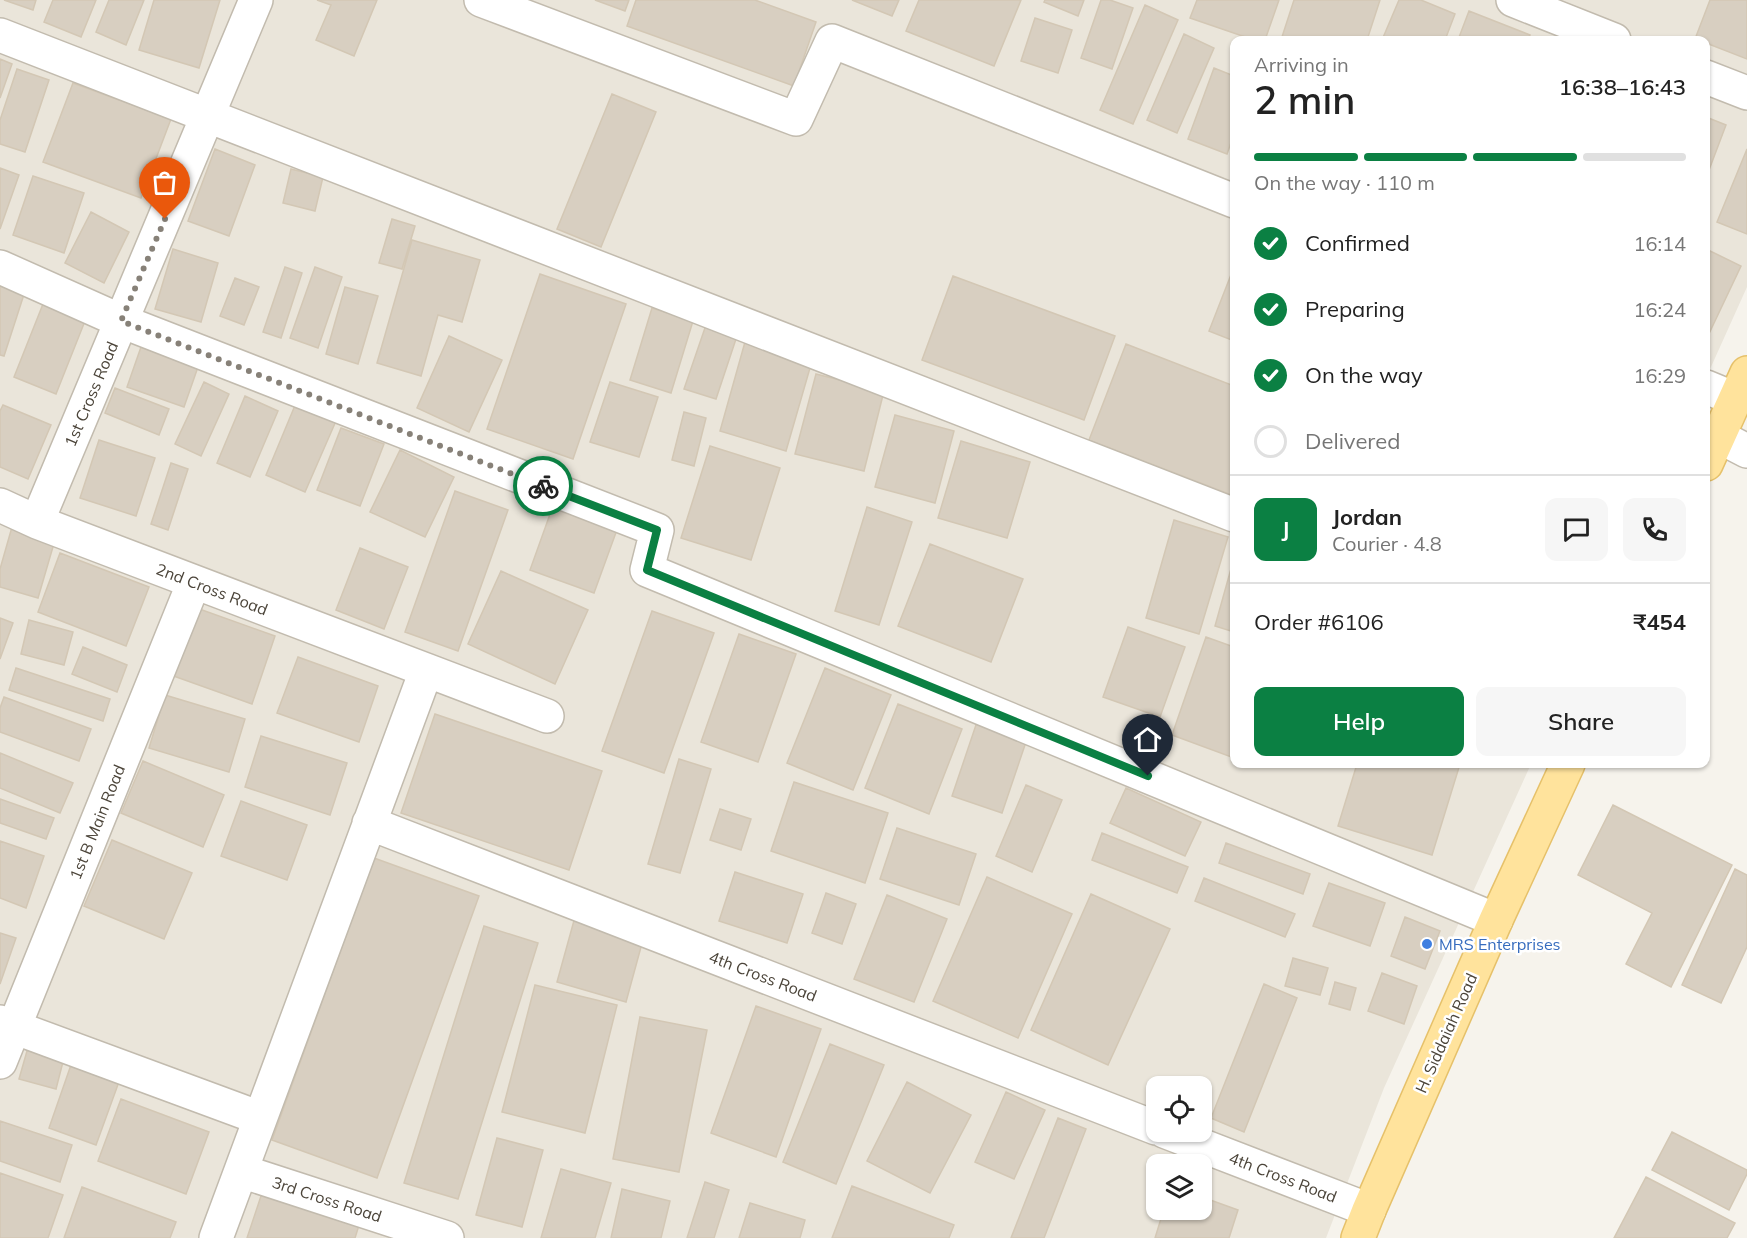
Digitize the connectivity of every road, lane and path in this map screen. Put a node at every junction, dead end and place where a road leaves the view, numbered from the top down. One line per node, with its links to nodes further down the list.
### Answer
1 (256, 0): 8 (street, 1st Cross Road)
2 (481, 0): 9 (street)
3 (1513, 0): 5 (street)
4 (0, 35): 8 (street)
5 (1604, 36)
6 (1710, 79): 7 (street)
7 (1747, 93)
8 (208, 116): 11 (street, 1st Cross Road); 16 (street)
9 (1230, 199)
10 (0, 267): 11 (street)
11 (121, 321): 17 (street, 1st Cross Road); 23 (street)
12 (1729, 386): 13 (main road)
13 (1712, 450): 14 (street)
14 (1747, 451)
15 (0, 505): 17 (street, 2nd Cross Road)
16 (1230, 513)
17 (37, 522): 18 (street, 2nd Cross Road)
18 (194, 582): 19 (street, 2nd Cross Road); 24 (street, 1st B Main Road)
19 (426, 671): 20 (street, 2nd Cross Road); 22 (street)
20 (546, 716)
21 (1566, 768): 23 (main road, H. Siddaiah Road)
22 (369, 823): 26 (street); 27 (street, 4th Cross Road)
23 (1496, 920): 30 (main road, H. Siddaiah Road)
24 (7, 1025): 25 (street, 1st B Main Road); 26 (street)
25 (0, 1062)
26 (260, 1118): 29 (street)
27 (1146, 1124)
28 (1188, 1142): 30 (street, 4th Cross Road)
29 (242, 1171): 31 (street); 32 (street, 3rd Cross Road)
30 (1363, 1224)
31 (216, 1238)
32 (447, 1238)

